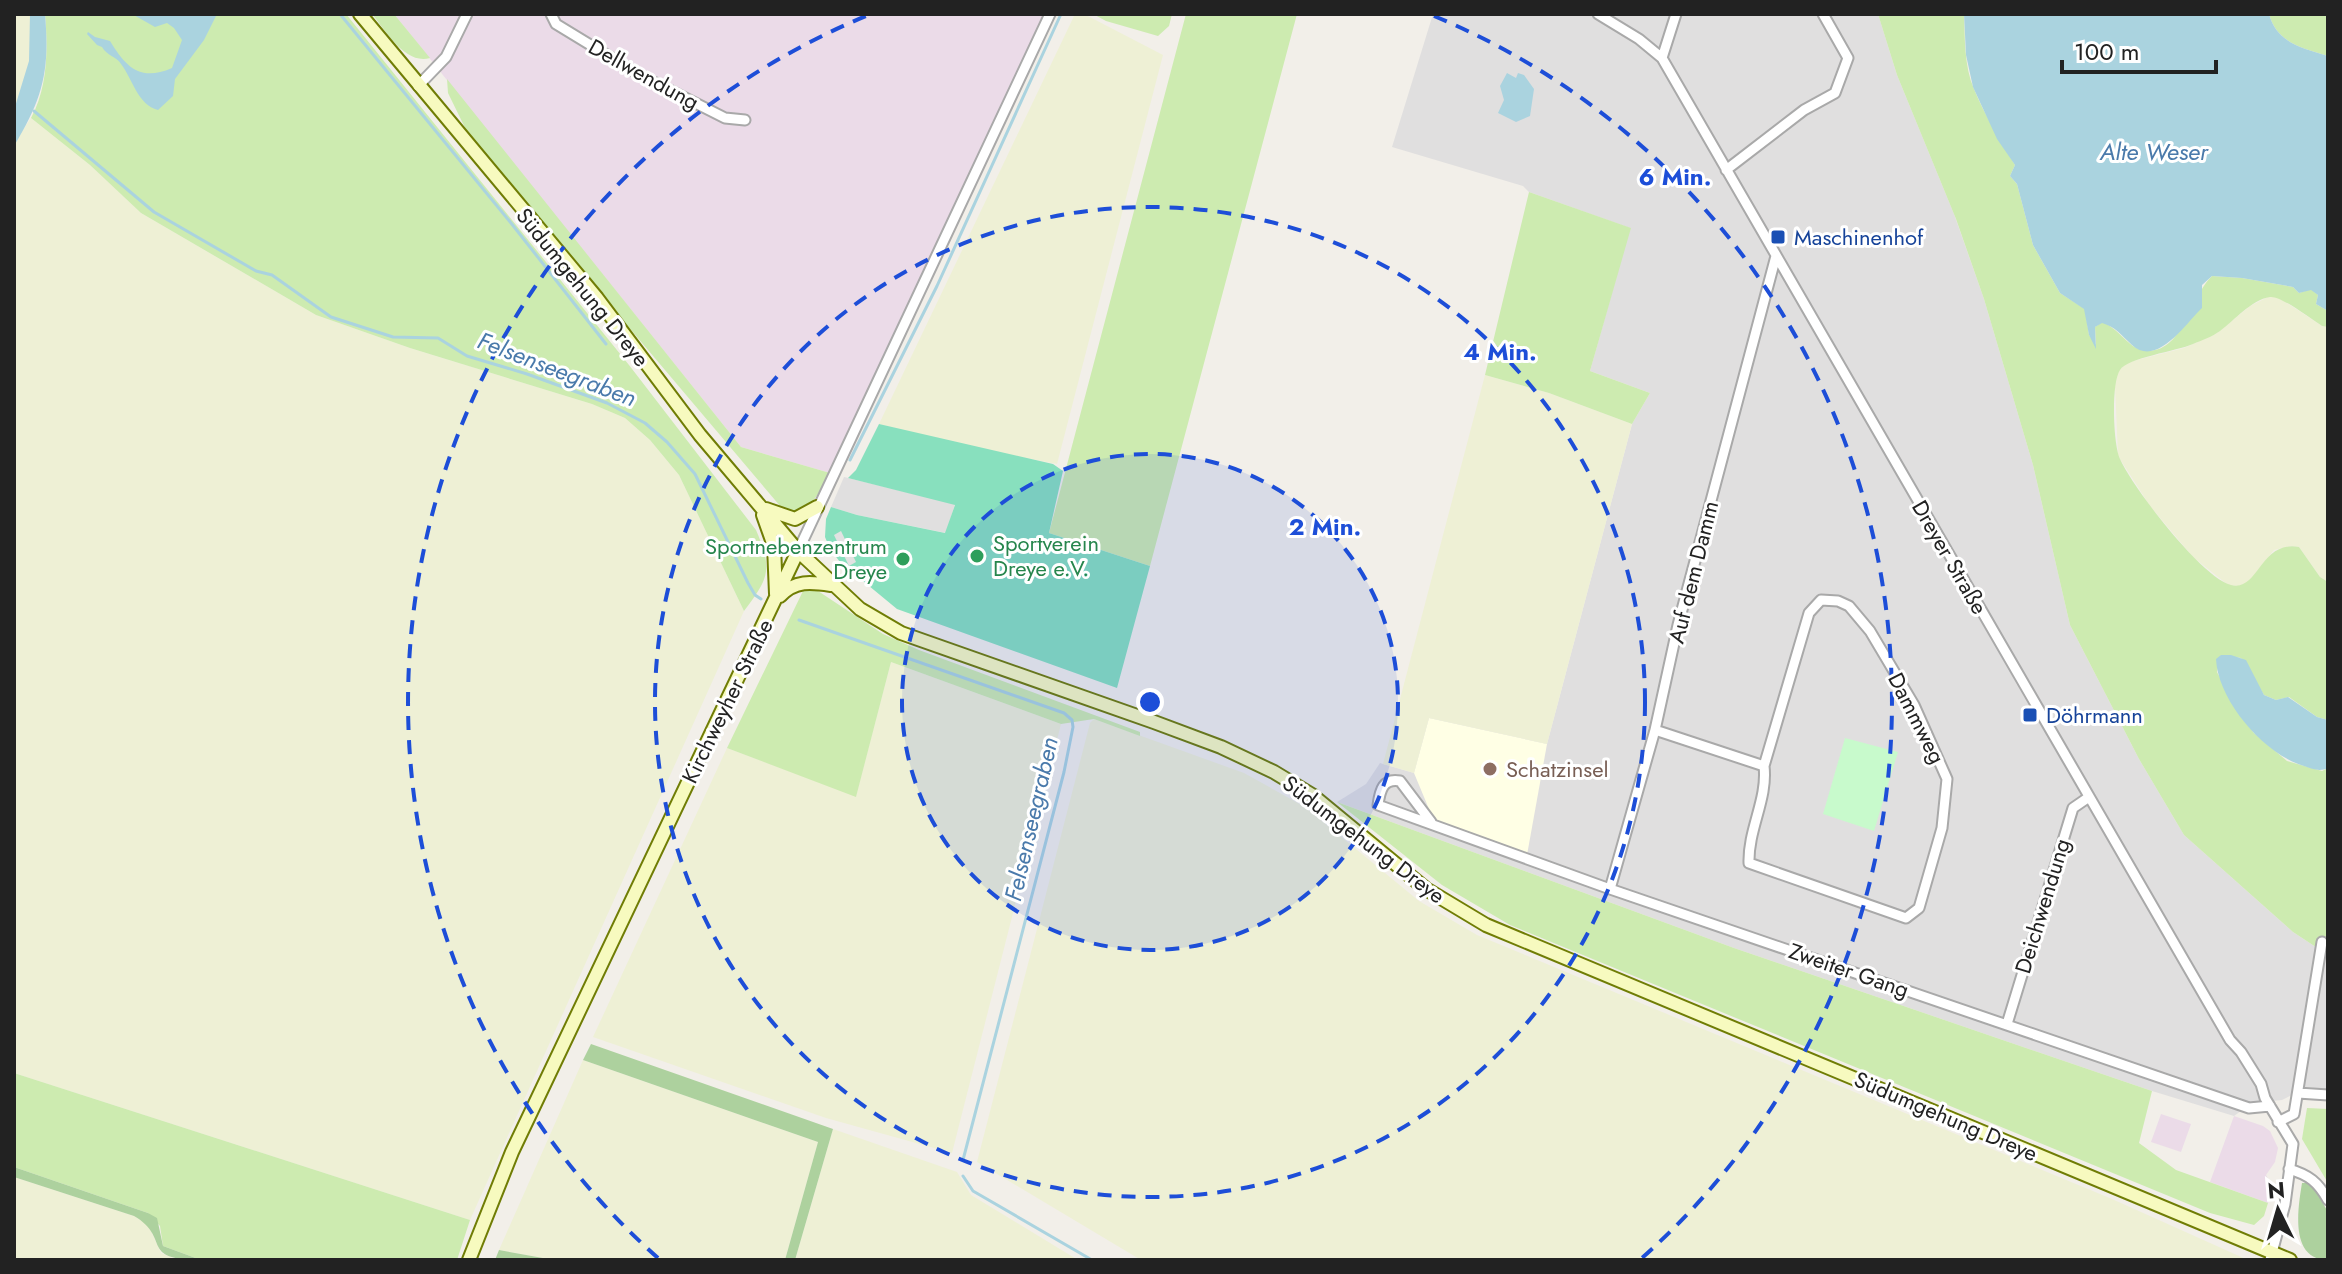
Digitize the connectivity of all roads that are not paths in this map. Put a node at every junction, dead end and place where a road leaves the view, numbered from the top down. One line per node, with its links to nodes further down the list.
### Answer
1 (360, 14): 9 (main road, Südumgehung Dreye)
2 (467, 14): 9 (street)
3 (551, 14): 10 (street, Dellwendung)
4 (1050, 14): 14 (street, Kirchweyher Straße)
5 (1598, 14): 8 (street, Dreyer Straße)
6 (1676, 14): 8 (street)
7 (1823, 14): 11 (street)
8 (1662, 58): 11 (street, Dreyer Straße)
9 (418, 86): 13 (main road, Südumgehung Dreye)
10 (745, 120)
11 (1726, 170): 12 (street, Dreyer Straße)
12 (1776, 256): 18 (street, Auf dem Damm); 20 (street, Dreyer Straße)
13 (759, 504): 14 (main road); 15 (main road, Südumgehung Dreye); 17 (main road)
14 (817, 507): 15 (street, Kirchweyher Straße)
15 (798, 551): 16 (main road, Südumgehung Dreye); 17 (main road, Kirchweyher Straße)
16 (831, 585): 17 (main road); 31 (main road, Südumgehung Dreye)
17 (776, 601): 32 (main road, Kirchweyher Straße)
18 (1655, 730): 19 (street); 22 (street, Auf dem Damm)
19 (1764, 766): 19 (street, Dammweg)
20 (2089, 797): 24 (street, Deichwendung); 27 (street, Dreyer Straße)
21 (1431, 822): 21 (street, Zweiter Gang); 22 (street, Zweiter Gang)
22 (1610, 889): 24 (street, Zweiter Gang)
23 (2322, 942): 25 (street)
24 (2007, 1024): 27 (street, Zweiter Gang)
25 (2298, 1093): 26 (street); 28 (street)
26 (2328, 1095)
27 (2270, 1106): 28 (street, Dreyer Straße)
28 (2278, 1122): 29 (street, Dreyer Straße)
29 (2289, 1169): 30 (street); 31 (street, Dreyer Straße)
30 (2328, 1200)
31 (2271, 1256): 33 (main road, Südumgehung Dreye)
32 (469, 1260)
33 (2290, 1260)

